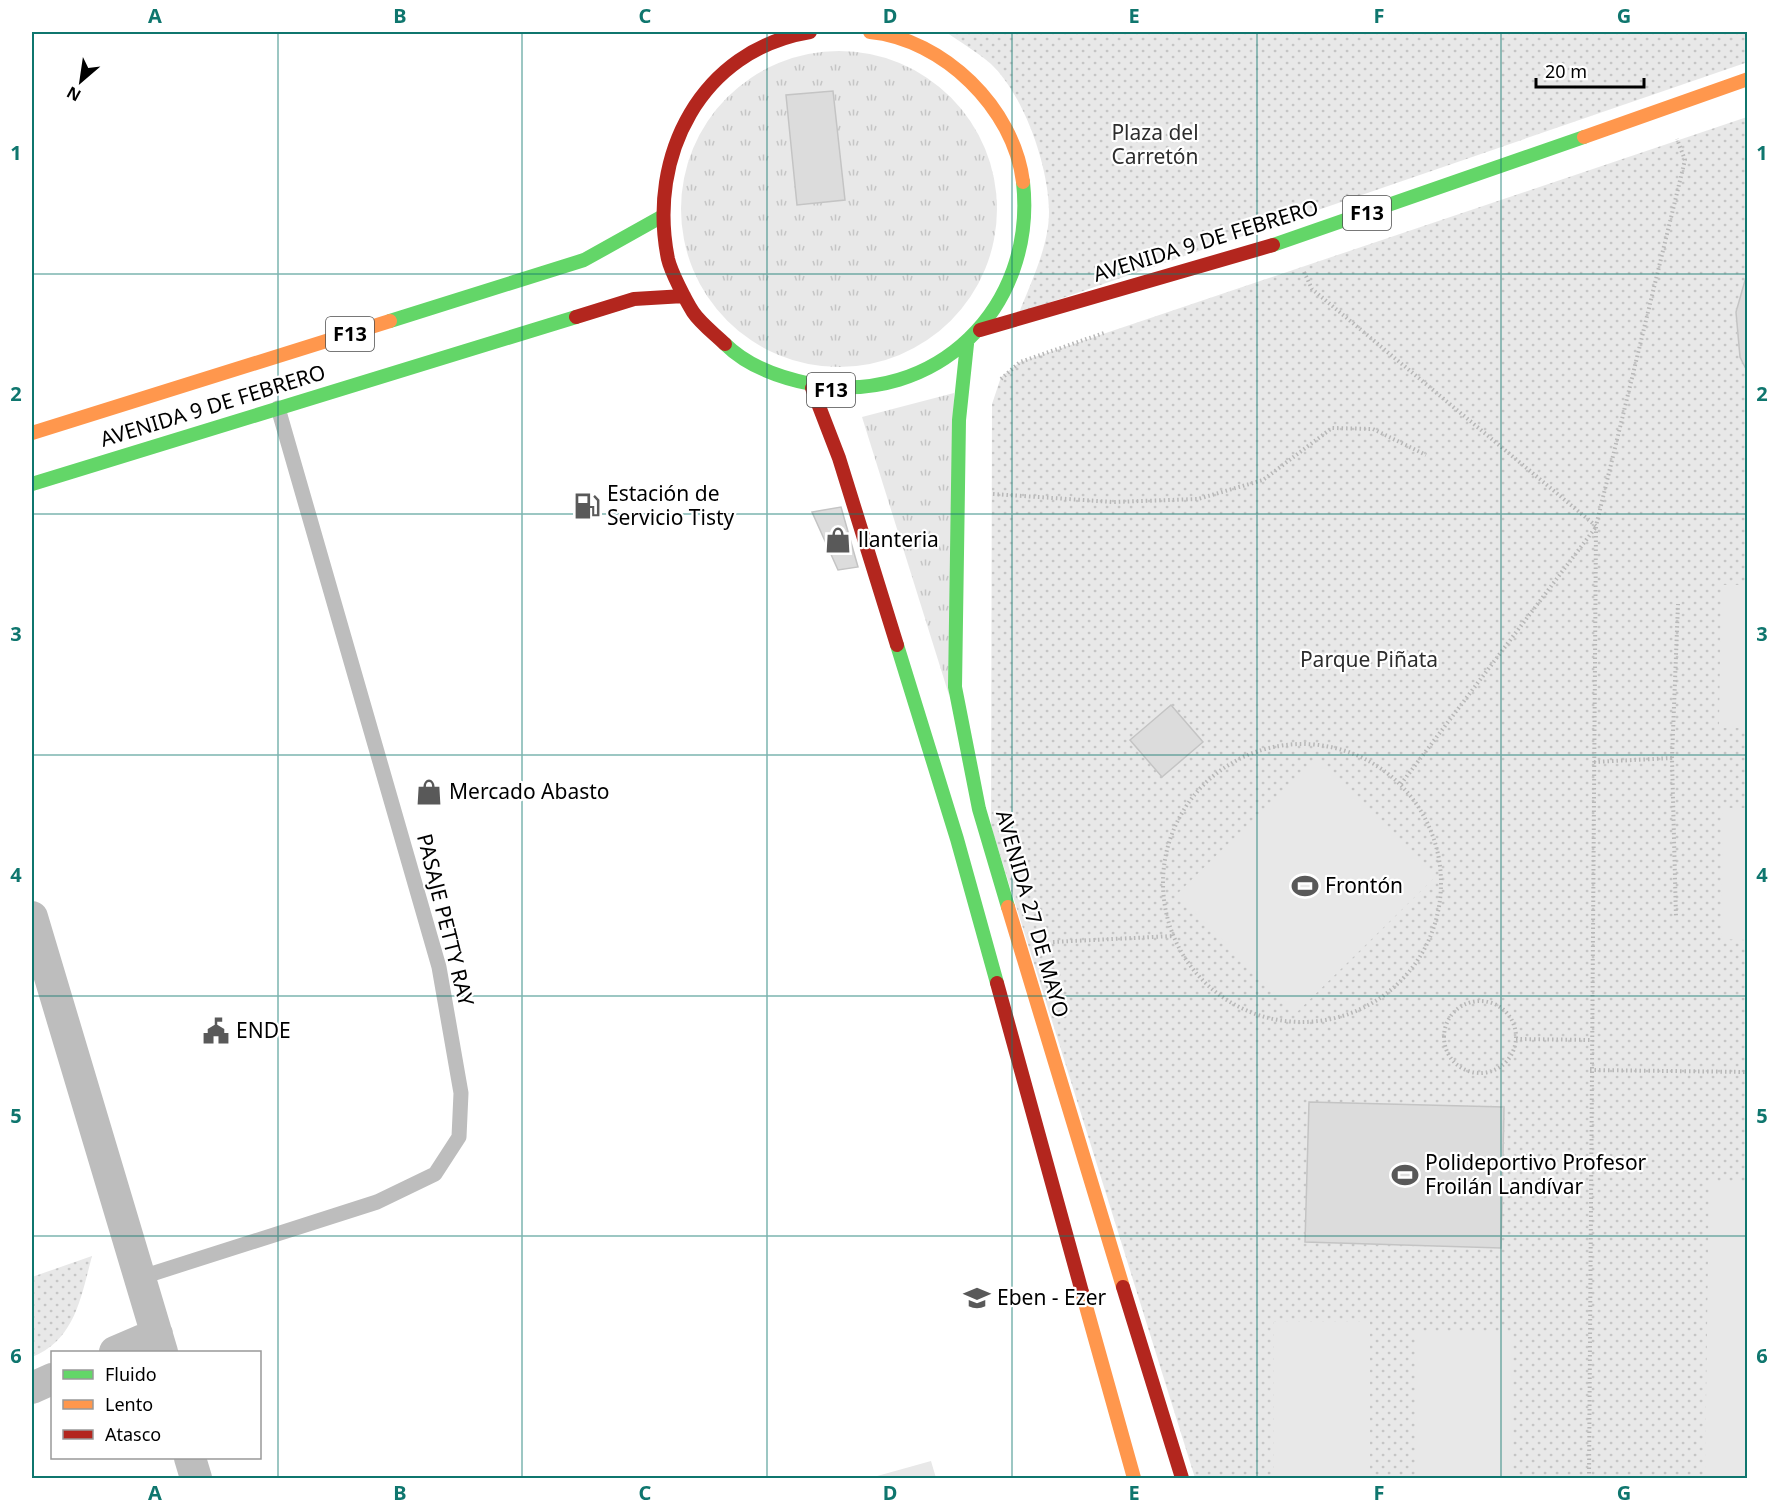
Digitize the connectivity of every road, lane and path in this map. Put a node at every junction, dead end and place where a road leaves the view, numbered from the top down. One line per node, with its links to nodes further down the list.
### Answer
1 (801, 32): 2 (main road, F13); 9 (main road, F13)
2 (810, 32)
3 (870, 32): 12 (main road, F13)
4 (1748, 78): 5 (main road, AVENIDA 9 DE FEBRERO / F13)
5 (1666, 108): 7 (path); 10 (main road, AVENIDA 9 DE FEBRERO / F13)
6 (1688, 137): 7 (path)
7 (1677, 141): 8 (path); 24 (path)
8 (1666, 144)
9 (661, 217): 11 (main road, F13); 18 (main road, AVENIDA 9 DE FEBRERO / F13)
10 (1291, 240): 12 (main road, AVENIDA 9 DE FEBRERO / F13); 24 (path)
11 (684, 296): 16 (main road, F13); 17 (main road, AVENIDA 9 DE FEBRERO / F13)
12 (981, 330): 14 (main road, F13)
13 (1110, 332): 15 (path)
14 (967, 344): 16 (main road, F13); 32 (main road, AVENIDA 27 DE MAYO)
15 (998, 386)
16 (812, 388): 45 (main road)
17 (278, 408): 21 (main road, AVENIDA 9 DE FEBRERO / F13); 38 (lane, PASAJE PETTY RAY)
18 (32, 433)
19 (1426, 455): 22 (path)
20 (992, 483): 22 (path)
21 (32, 484)
22 (992, 494): 23 (path)
23 (992, 506)
24 (1596, 526): 27 (path); 28 (path)
25 (1678, 604): 26 (path)
26 (1672, 758): 27 (path); 30 (path)
27 (1594, 762): 35 (path)
28 (1401, 784): 31 (path); 31 (path)
29 (32, 917): 33 (street)
30 (1676, 918)
31 (1173, 936): 32 (path)
32 (1018, 946): 46 (main road, AVENIDA 27 DE MAYO)
33 (43, 1001): 38 (street)
34 (1516, 1039): 34 (path); 35 (path)
35 (1592, 1040): 36 (path)
36 (1590, 1070): 37 (path); 47 (path)
37 (1748, 1072)
38 (139, 1278): 39 (street)
39 (160, 1343): 40 (street)
40 (124, 1351)
41 (51, 1379): 42 (street)
42 (32, 1388)
43 (190, 1459): 44 (street)
44 (195, 1479)
45 (1134, 1479)
46 (1182, 1479)
47 (1589, 1479)

